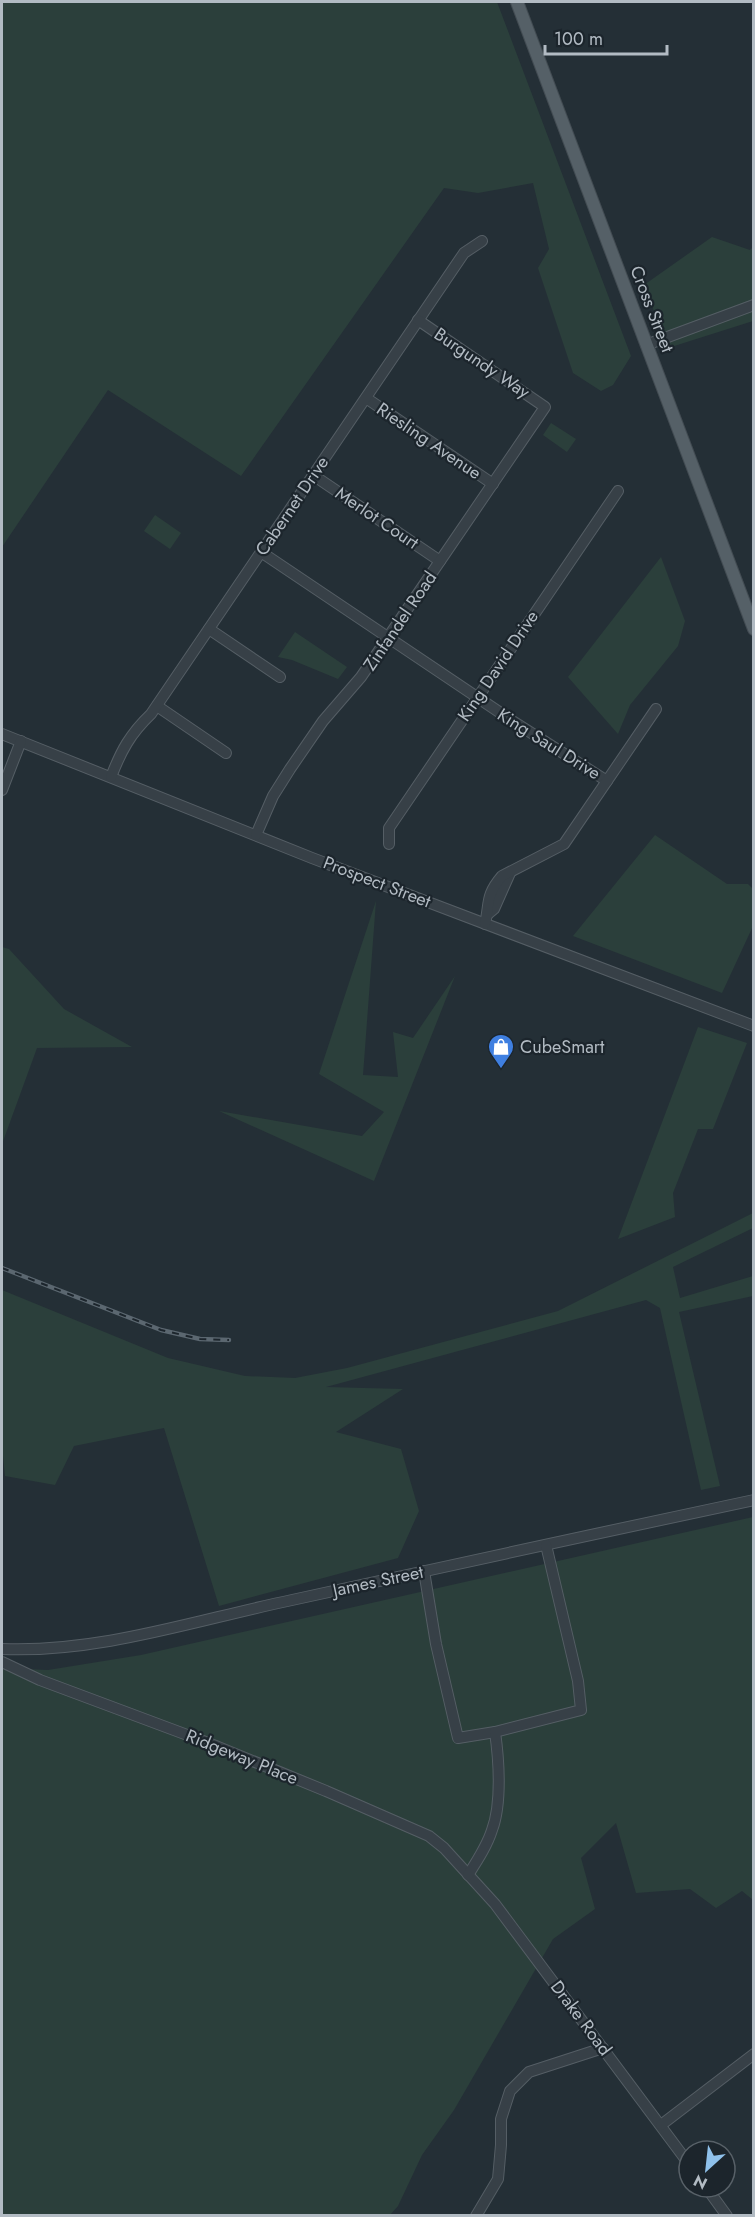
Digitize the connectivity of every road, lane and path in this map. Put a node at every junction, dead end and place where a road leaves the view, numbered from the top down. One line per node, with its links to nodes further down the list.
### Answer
1 (517, 2): 5 (main road, Cross Street)
2 (483, 241): 4 (street, Cabernet Drive)
3 (753, 305): 5 (street)
4 (418, 320): 6 (street, Cabernet Drive); 7 (street, Burgundy Way)
5 (646, 345): 14 (main road, Cross Street)
6 (366, 398): 8 (street, Cabernet Drive); 9 (street, Riesling Avenue)
7 (545, 407): 9 (street, Zinfandel Road)
8 (314, 475): 11 (street, Cabernet Drive); 12 (street, Merlot Court)
9 (493, 484): 12 (street, Zinfandel Road)
10 (618, 491): 17 (street, King David Drive)
11 (261, 552): 13 (street, Cabernet Drive); 15 (street, King Saul Drive)
12 (440, 561): 15 (street, Zinfandel Road)
13 (209, 628): 16 (street); 18 (street, Cabernet Drive)
14 (753, 630)
15 (388, 638): 17 (street, King Saul Drive); 26 (street, Zinfandel Road)
16 (280, 677)
17 (476, 697): 24 (street, King Saul Drive); 27 (street, King David Drive)
18 (157, 706): 22 (street); 23 (street, Cabernet Drive)
19 (656, 709): 24 (street)
20 (2, 734): 21 (street, Prospect Street)
21 (21, 741): 23 (street, Prospect Street); 25 (street)
22 (226, 753)
23 (111, 777): 26 (street, Prospect Street)
24 (607, 781): 28 (street)
25 (2, 790)
26 (256, 835): 28 (street, Prospect Street)
27 (389, 844)
28 (486, 919): 29 (street, Prospect Street)
29 (753, 1026)
30 (753, 1500): 31 (street, James Street)
31 (546, 1545): 32 (street, James Street); 35 (street)
32 (424, 1570): 33 (street, James Street); 35 (street)
33 (2, 1649)
34 (2, 1662): 36 (street, Ridgeway Place)
35 (495, 1732): 36 (street)
36 (468, 1875): 37 (street, Drake Road)
37 (603, 2048): 39 (street, Drake Road); 42 (street)
38 (753, 2054): 39 (street)
39 (661, 2125): 40 (street, Drake Road)
40 (677, 2147)
41 (715, 2199): 43 (street)
42 (476, 2216)
43 (727, 2216)

